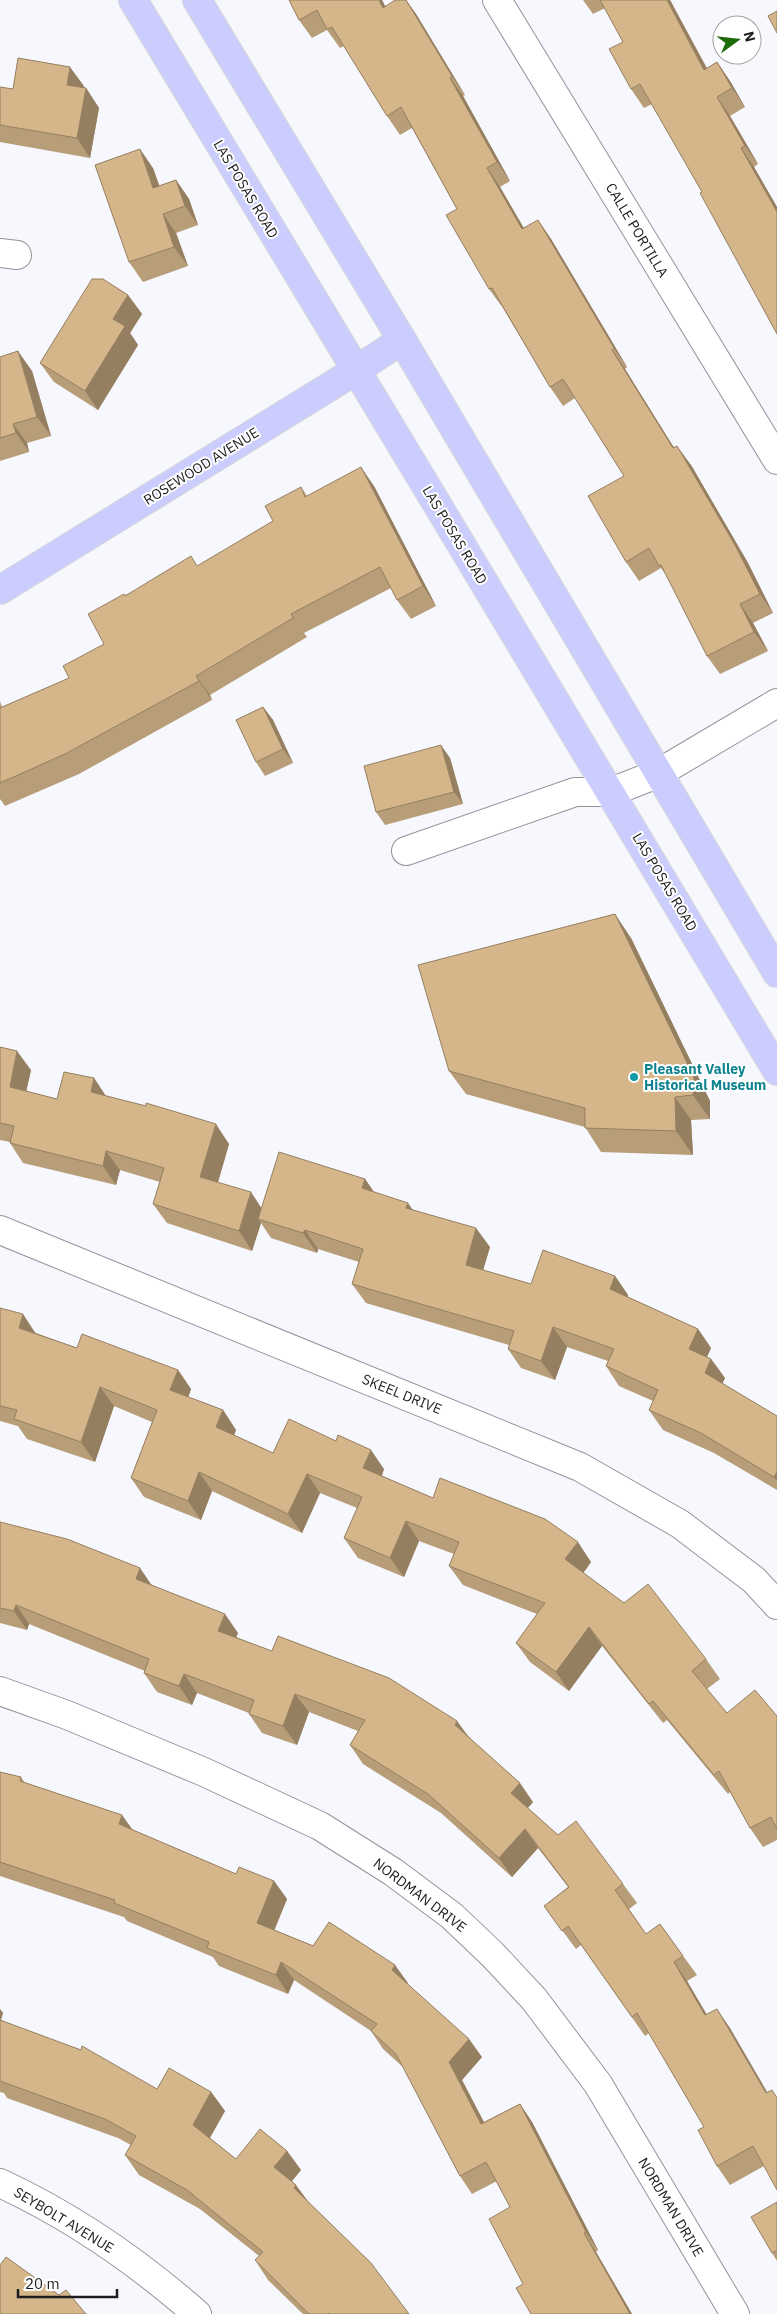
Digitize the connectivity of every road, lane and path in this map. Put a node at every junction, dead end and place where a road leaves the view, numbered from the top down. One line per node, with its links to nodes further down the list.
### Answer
1 (133, 0): 5 (main road, LAS POSAS ROAD)
2 (197, 0): 4 (main road)
3 (497, 0): 6 (street, CALLE PORTILLA)
4 (402, 340): 5 (main road, ROSEWOOD AVENUE); 9 (main road)
5 (355, 372): 7 (main road, ROSEWOOD AVENUE); 10 (main road, LAS POSAS ROAD)
6 (777, 460)
7 (0, 590)
8 (777, 703): 9 (street)
9 (658, 774): 10 (street); 12 (main road)
10 (611, 792): 11 (street); 13 (main road, LAS POSAS ROAD)
11 (406, 851)
12 (777, 973)
13 (777, 1071)
14 (0, 1230): 15 (street, SKEEL DRIVE)
15 (777, 1604)
16 (0, 1691): 19 (street, NORDMAN DRIVE)
17 (0, 2183): 18 (street, SEYBOLT AVENUE)
18 (197, 2314)
19 (735, 2314)

